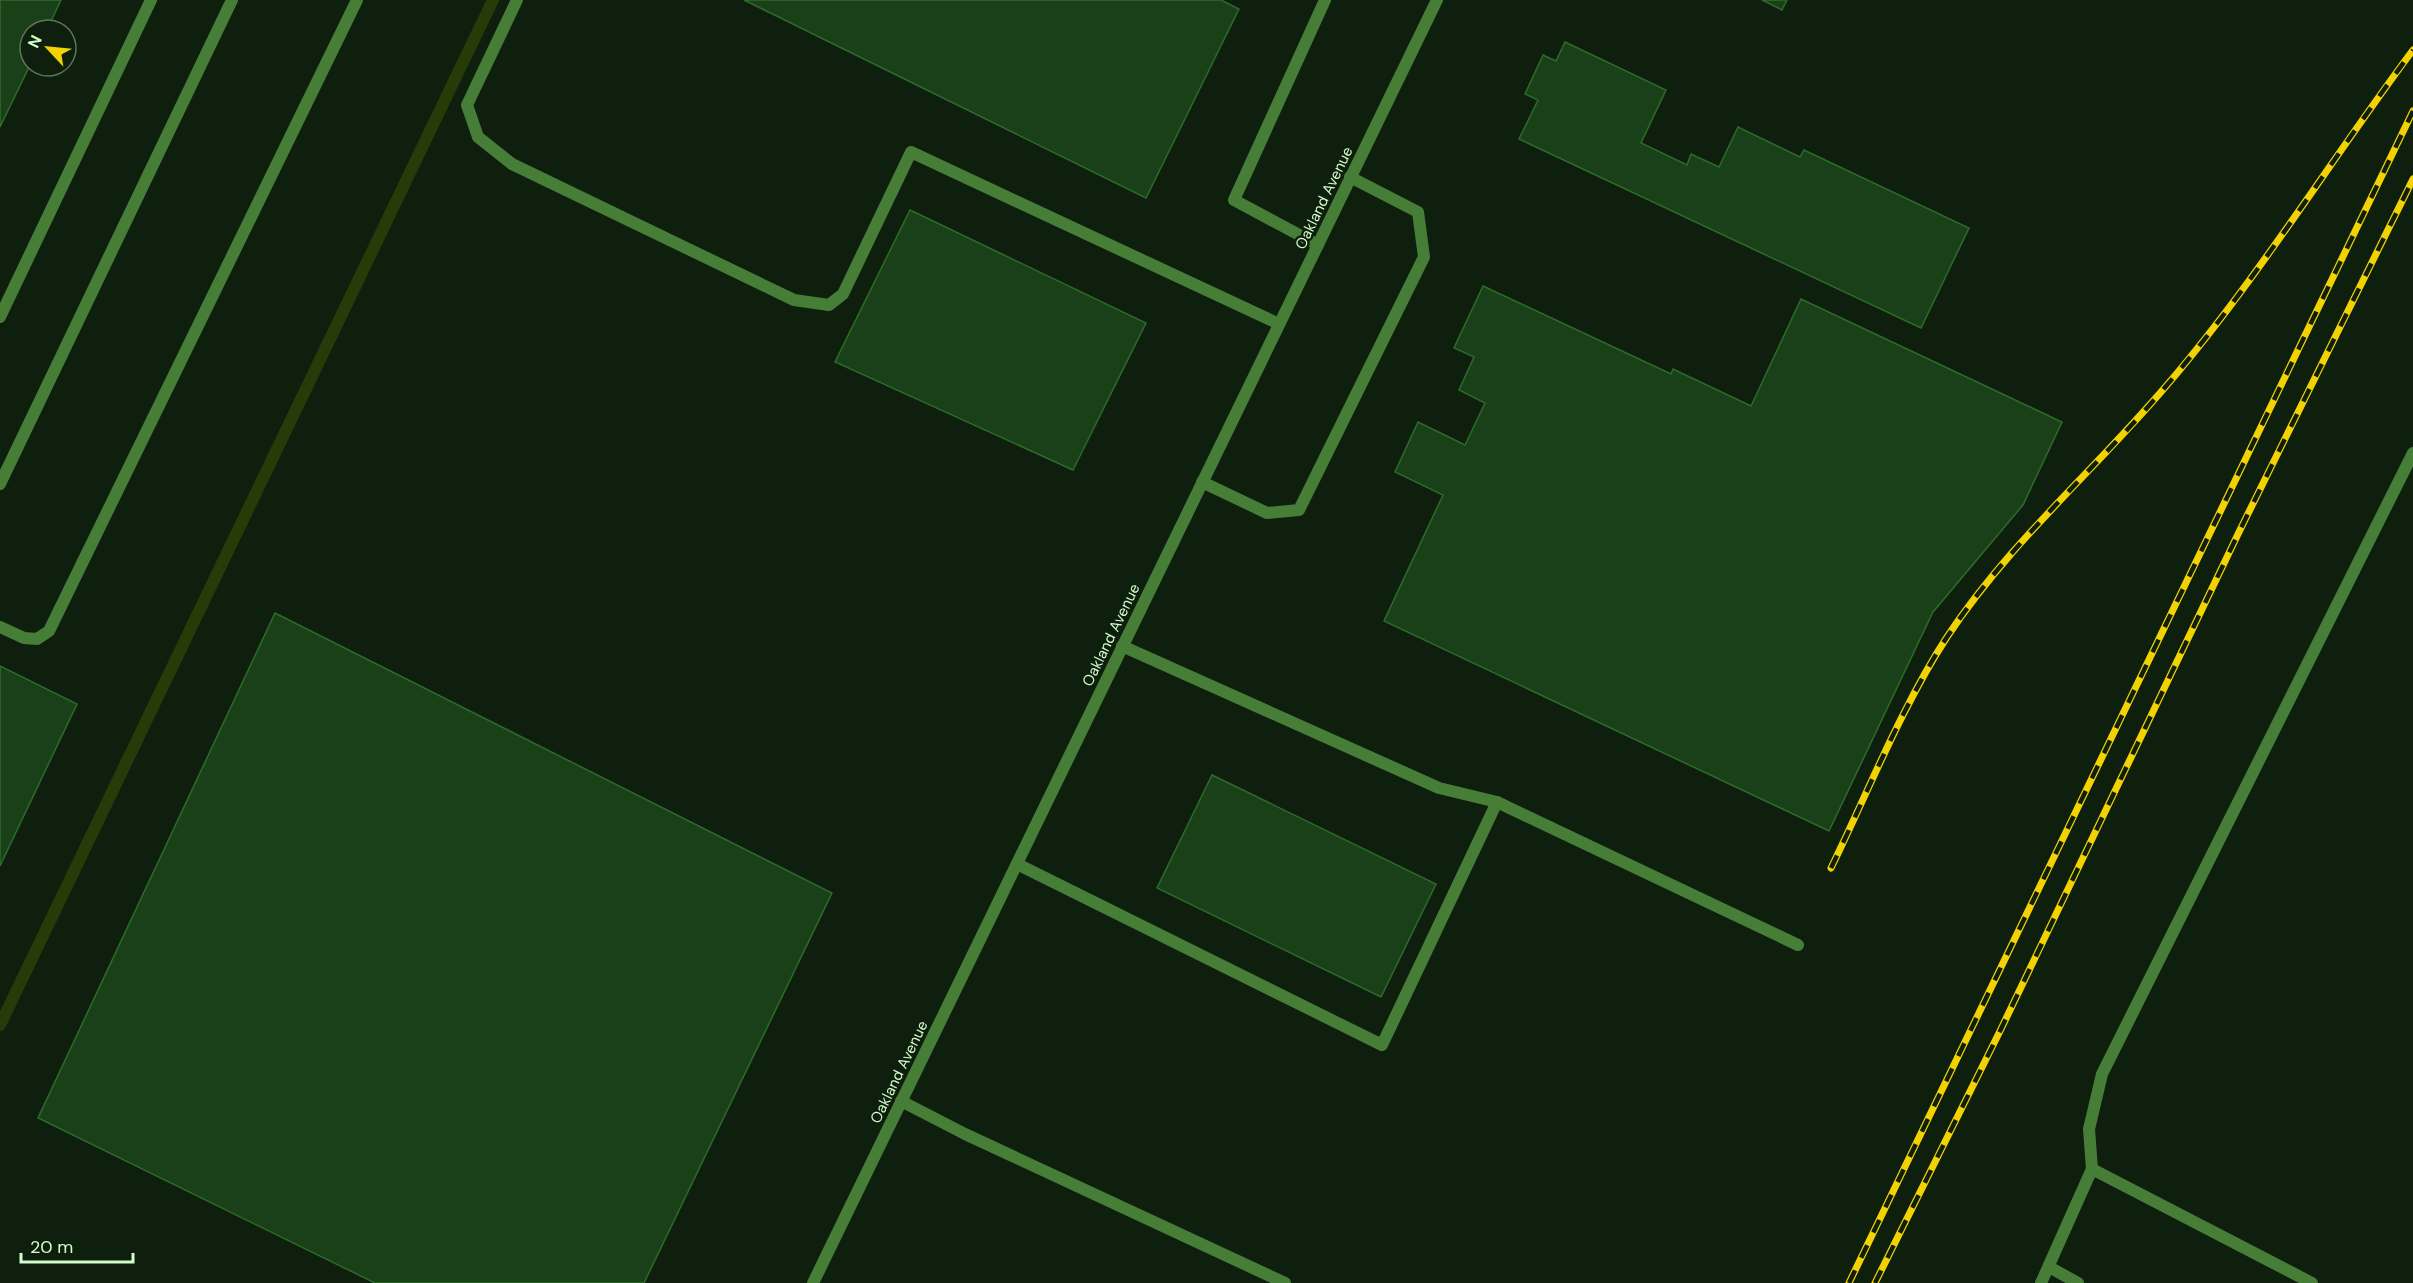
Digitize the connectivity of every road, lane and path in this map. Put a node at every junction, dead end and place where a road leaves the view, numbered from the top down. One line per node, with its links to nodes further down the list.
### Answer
1 (151, 0): 9 (street)
2 (232, 0): 13 (street)
3 (357, 0): 14 (street)
4 (518, 0): 10 (street)
5 (1325, 0): 8 (street)
6 (1437, 0): 7 (street, Oakland Avenue)
7 (1350, 177): 8 (street, Oakland Avenue); 12 (street)
8 (1318, 244): 10 (street, Oakland Avenue)
9 (0, 317)
10 (1279, 324): 12 (street, Oakland Avenue)
11 (2413, 453): 20 (street)
12 (1202, 482): 15 (street, Oakland Avenue)
13 (0, 484)
14 (0, 627)
15 (1122, 646): 16 (street); 17 (street, Oakland Avenue)
16 (1497, 802): 17 (street); 18 (street)
17 (1017, 864): 19 (street, Oakland Avenue)
18 (1798, 945)
19 (901, 1101): 22 (street, Oakland Avenue); 23 (street)
20 (2092, 1169): 21 (street); 26 (street)
21 (2049, 1267): 24 (street); 25 (street)
22 (813, 1283)
23 (1285, 1283)
24 (2041, 1283)
25 (2078, 1283)
26 (2312, 1283)

